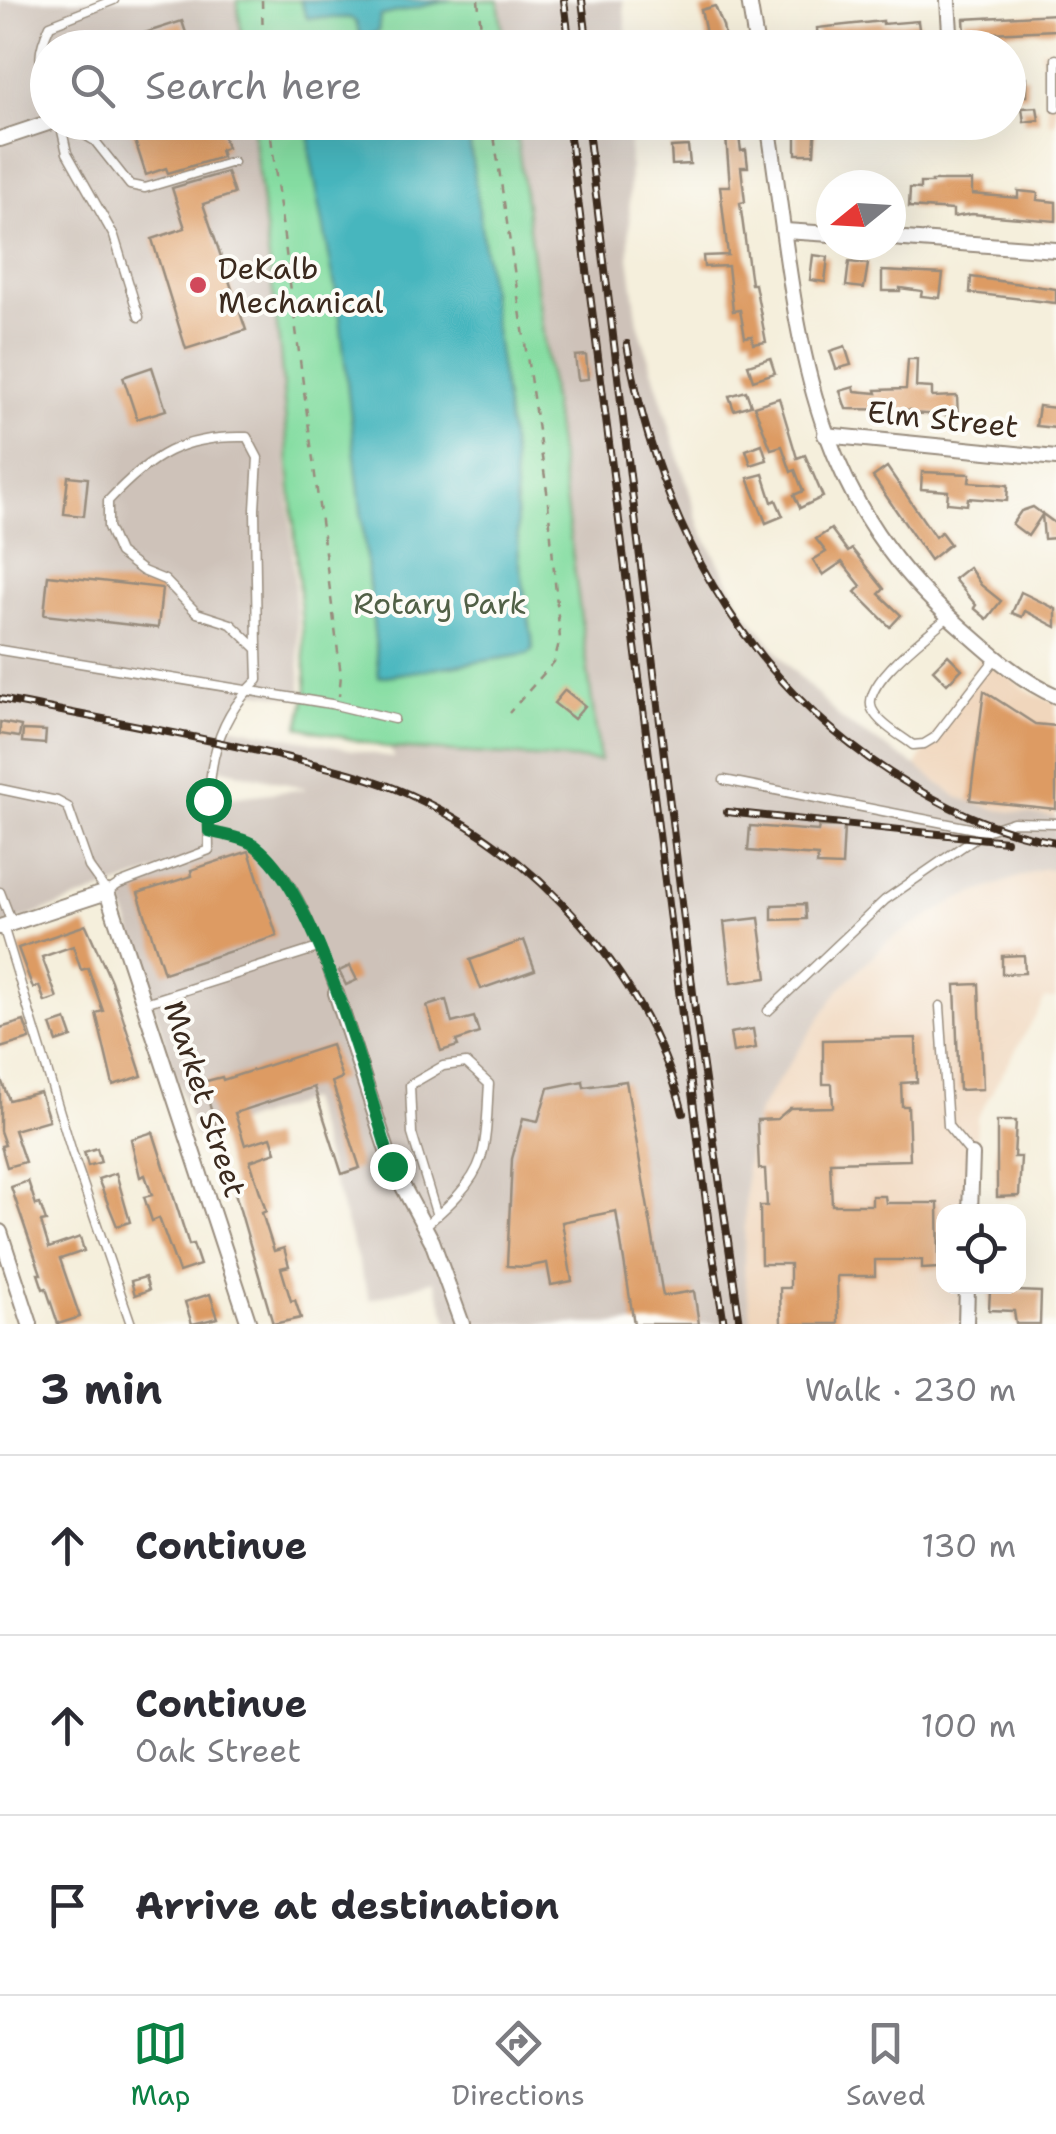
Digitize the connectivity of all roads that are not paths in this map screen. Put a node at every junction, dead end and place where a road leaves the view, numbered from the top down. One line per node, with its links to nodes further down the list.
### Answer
1 (114, 0): 4 (lane)
2 (750, 0): 5 (street)
3 (948, 0): 6 (street)
4 (48, 30)
5 (754, 30)
6 (949, 30)
7 (1056, 59): 8 (lane)
8 (1056, 108)
9 (30, 129): 10 (street)
10 (0, 139)
11 (65, 140): 19 (lane)
12 (93, 140): 14 (lane)
13 (771, 140): 15 (street)
14 (233, 162)
15 (785, 230): 16 (street); 20 (street)
16 (816, 233)
17 (906, 239): 18 (street)
18 (1056, 250)
19 (139, 318)
20 (825, 434): 21 (street, Elm Street); 22 (street)
21 (1056, 458)
22 (948, 616): 25 (street); 25 (lane)
23 (0, 650): 26 (lane)
24 (258, 650): 24 (lane); 26 (lane)
25 (996, 658): 27 (street)
26 (247, 690): 28 (lane); 32 (lane)
27 (1056, 696)
28 (394, 720)
29 (724, 780): 33 (lane)
30 (0, 790): 35 (lane)
31 (1056, 823): 33 (lane)
32 (209, 831): 35 (lane); 37 (lane)
33 (985, 832): 41 (lane)
34 (0, 892): 36 (lane)
35 (107, 892): 36 (street); 39 (street, Market Street)
36 (5, 925): 49 (lane)
37 (318, 948): 38 (lane); 39 (lane)
38 (336, 993): 45 (street)
39 (144, 1003): 50 (street, Market Street)
40 (940, 1006): 42 (lane)
41 (768, 1011)
42 (972, 1155): 43 (street)
43 (970, 1204)
44 (437, 1216): 44 (lane); 45 (lane)
45 (424, 1227): 51 (street)
46 (0, 1232): 48 (street)
47 (967, 1294): 52 (street)
48 (30, 1324)
49 (131, 1324)
50 (249, 1324)
51 (462, 1324)
52 (966, 1324)

